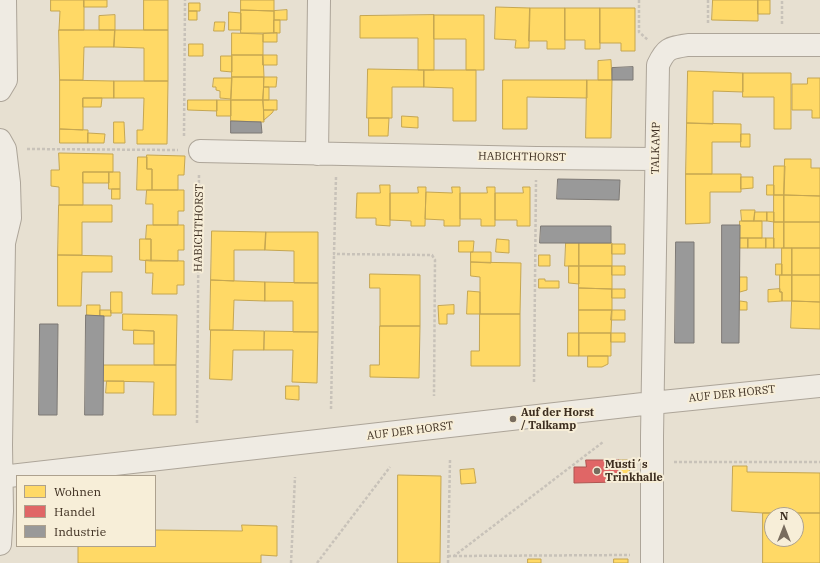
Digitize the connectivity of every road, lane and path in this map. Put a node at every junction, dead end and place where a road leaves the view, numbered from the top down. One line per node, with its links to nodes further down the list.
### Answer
1 (6, 0): 7 (street)
2 (185, 0): 9 (path)
3 (319, 0): 10 (street)
4 (639, 0): 6 (path)
5 (820, 44): 6 (street)
6 (664, 53): 12 (street, TALKAMP)
7 (0, 90)
8 (3, 145): 9 (path); 13 (street)
9 (192, 151): 10 (street, HABICHTHORST); 20 (path, HABICHTHORST)
10 (327, 154): 11 (street, HABICHTHORST); 14 (path)
11 (536, 158): 12 (street, HABICHTHORST); 15 (path)
12 (655, 159): 18 (street, TALKAMP)
13 (2, 243): 28 (street)
14 (334, 254): 17 (path); 19 (path)
15 (534, 382)
16 (820, 386): 18 (street, AUF DER HORST)
17 (434, 396)
18 (652, 403): 23 (street, TALKAMP); 27 (street, AUF DER HORST)
19 (331, 409)
20 (197, 422)
21 (603, 442): 32 (path)
22 (450, 460): 31 (path)
23 (652, 461): 24 (path); 33 (street, TALKAMP)
24 (820, 462)
25 (390, 467): 35 (path)
26 (16, 475): 28 (street, AUF DER HORST)
27 (19, 475)
28 (1, 477): 30 (street)
29 (295, 477): 34 (path)
30 (0, 544)
31 (448, 556): 32 (path); 36 (path)
32 (454, 556): 33 (path)
33 (652, 559)
34 (292, 563)
35 (317, 563)
36 (448, 563)

